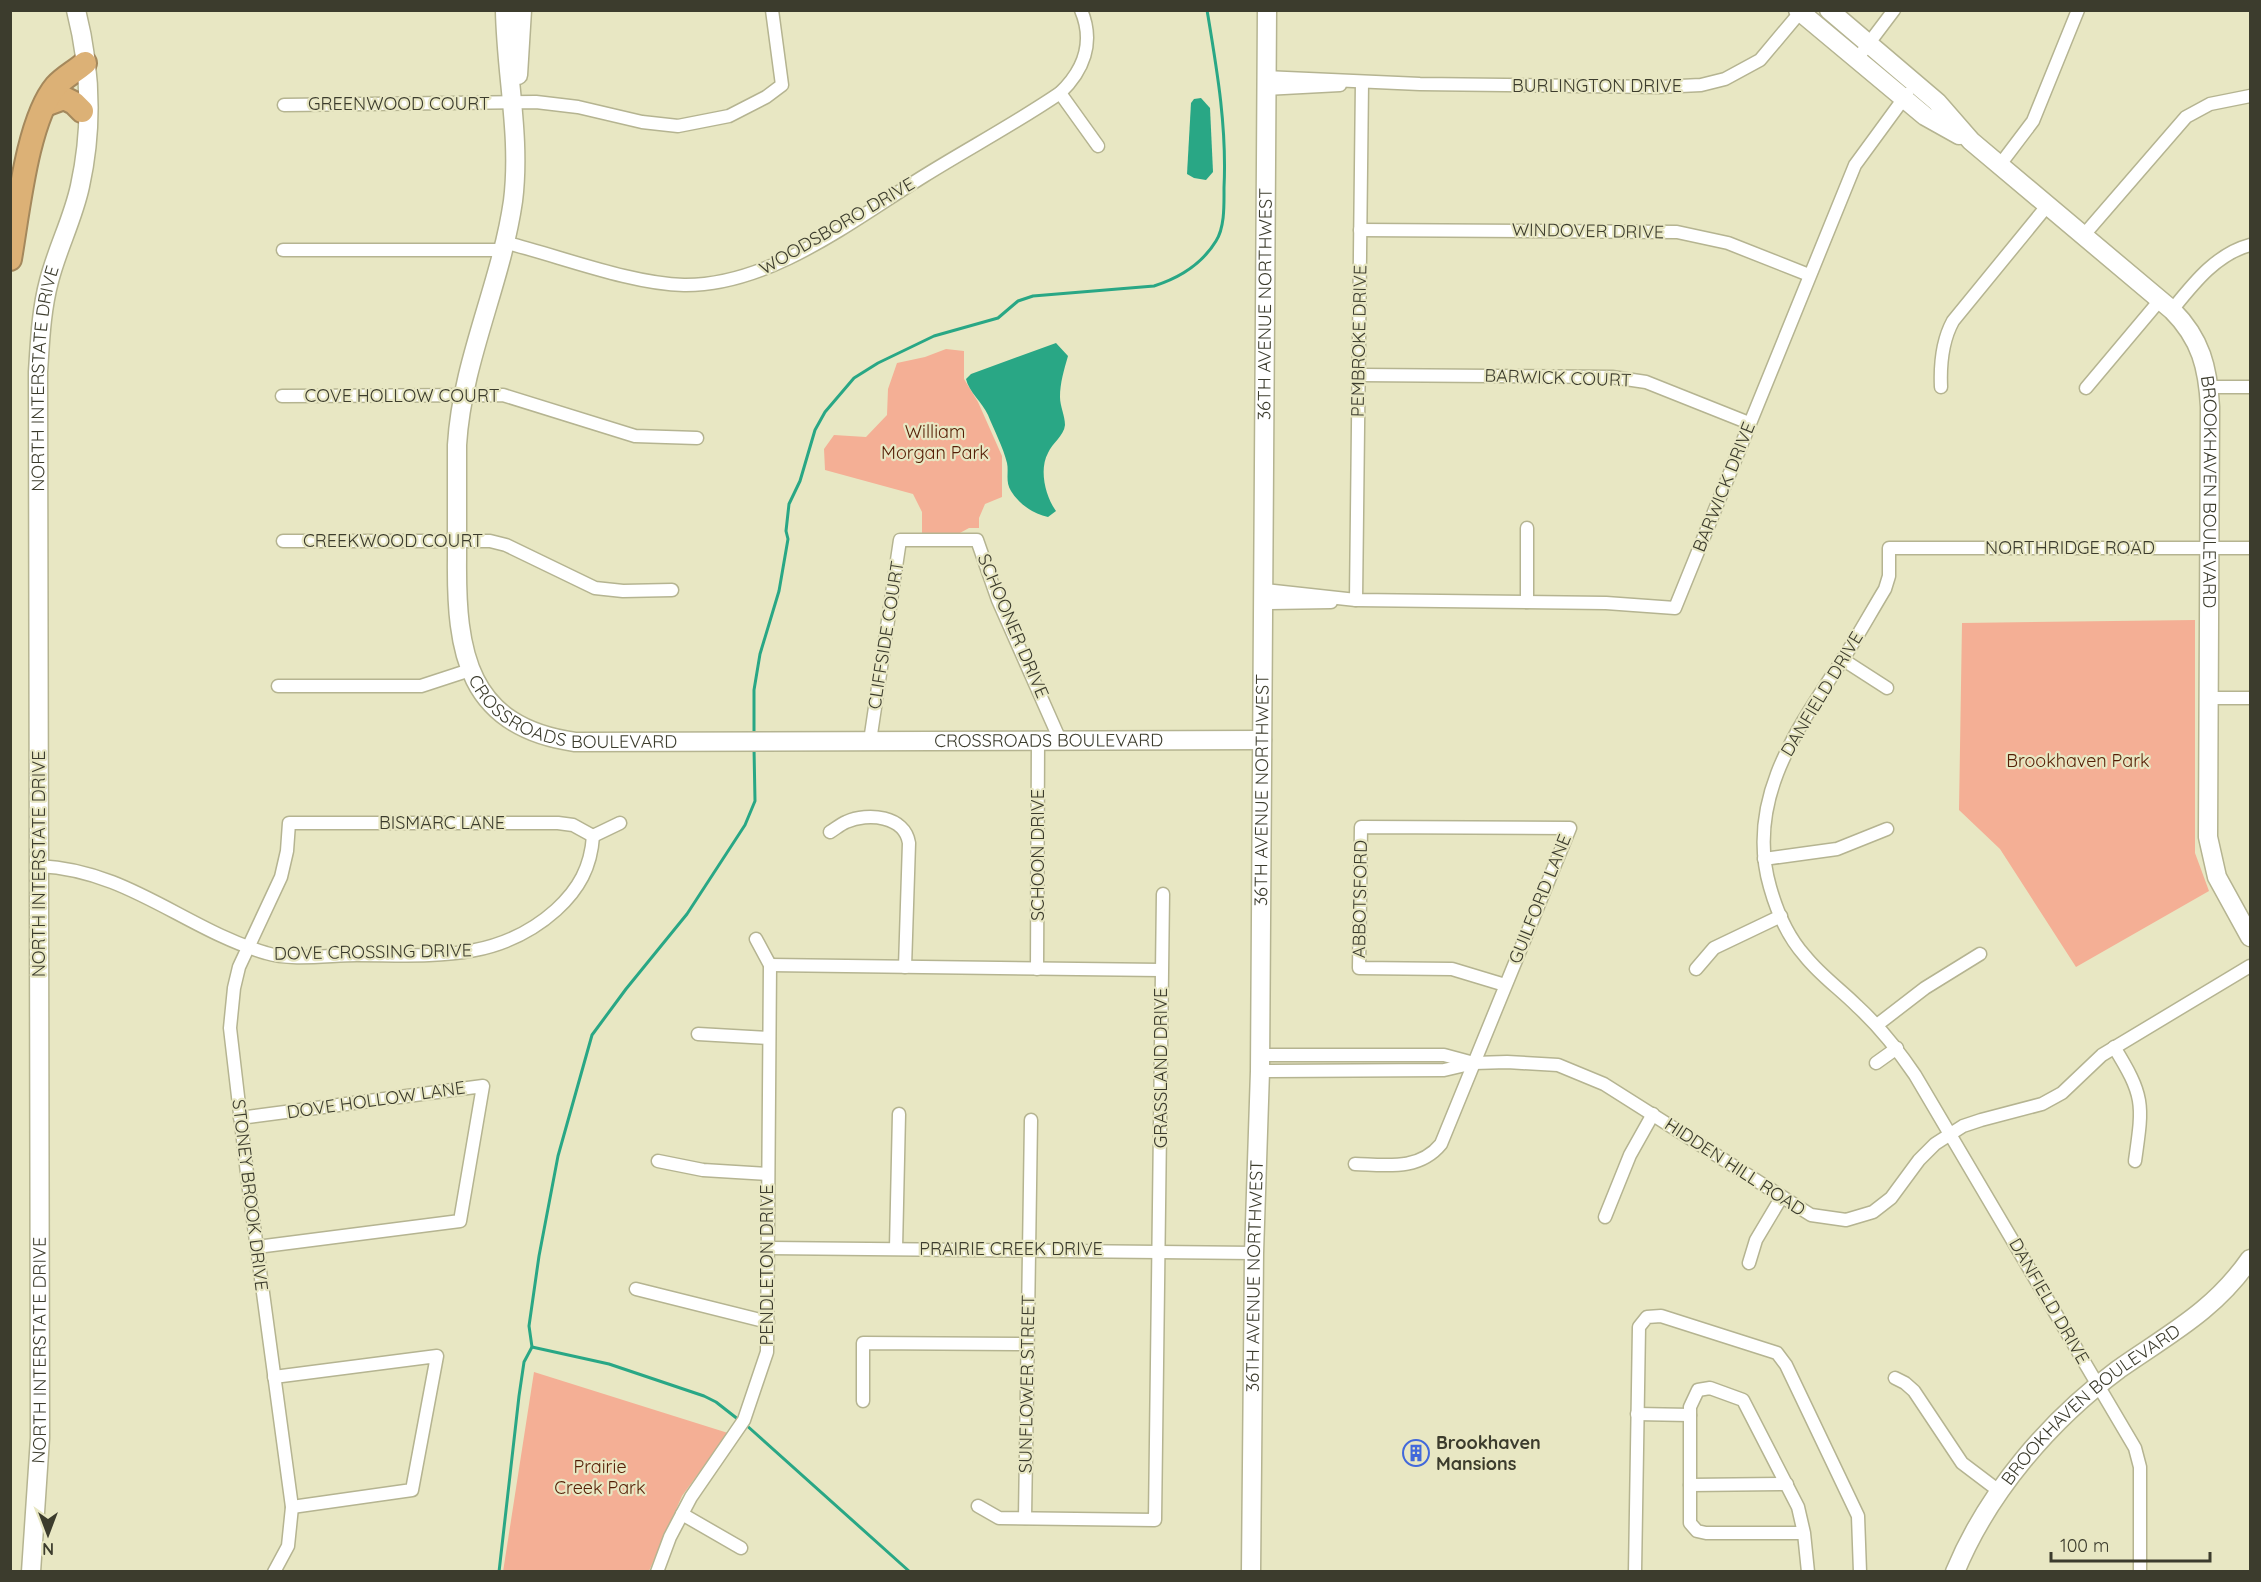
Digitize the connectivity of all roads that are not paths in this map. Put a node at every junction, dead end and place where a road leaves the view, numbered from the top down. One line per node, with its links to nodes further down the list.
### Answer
1 (76, 10): 13 (street, NORTH INTERSTATE DRIVE)
2 (505, 10): 20 (street, CROSSROADS BOULEVARD)
3 (522, 10): 20 (street, CROSSROADS BOULEVARD)
4 (772, 10): 20 (street, GREENWOOD COURT)
5 (1081, 10): 17 (street, WOODSBORO DRIVE)
6 (1267, 10): 15 (street, 36TH AVENUE NORTHWEST)
7 (1829, 10): 11 (street, BROOKHAVEN BOULEVARD)
8 (1894, 10): 11 (street)
9 (2078, 10): 27 (street)
10 (1800, 11): 12 (street, BROOKHAVEN BOULEVARD); 14 (street, BURLINGTON DRIVE)
11 (1870, 43): 12 (street); 16 (street, BROOKHAVEN BOULEVARD)
12 (1857, 59): 19 (street, BROOKHAVEN BOULEVARD)
13 (85, 63): 21 (highway); 23 (street, NORTH INTERSTATE DRIVE); 26 (street, NORTH INTERSTATE DRIVE)
14 (1362, 82): 15 (street, BURLINGTON DRIVE); 29 (street, PEMBROKE DRIVE)
15 (1266, 83): 54 (street, 36TH AVENUE NORTHWEST)
16 (1916, 83): 19 (street, BARWICK DRIVE); 24 (street, BROOKHAVEN BOULEVARD)
17 (1060, 93): 25 (street); 32 (street, WOODSBORO DRIVE)
18 (2250, 96): 30 (street)
19 (1904, 98): 24 (street, BROOKHAVEN BOULEVARD); 35 (street, BARWICK DRIVE)
20 (513, 103): 22 (street, GREENWOOD COURT); 32 (street, CROSSROADS BOULEVARD)
21 (45, 105): 23 (highway); 34 (highway)
22 (284, 105)
23 (82, 111): 26 (street, NORTH INTERSTATE DRIVE)
24 (1971, 141): 27 (street, BROOKHAVEN BOULEVARD)
25 (1098, 146)
26 (84, 163): 74 (street, NORTH INTERSTATE DRIVE)
27 (2000, 166): 28 (street, BROOKHAVEN BOULEVARD)
28 (2047, 206): 30 (street, BROOKHAVEN BOULEVARD); 38 (street)
29 (1360, 230): 35 (street, WINDOVER DRIVE); 37 (street, PEMBROKE DRIVE)
30 (2083, 236): 36 (street, BROOKHAVEN BOULEVARD)
31 (2250, 245): 36 (street)
32 (502, 246): 33 (street, WOODSBORO DRIVE); 42 (street, CROSSROADS BOULEVARD)
33 (283, 250)
34 (10, 259)
35 (1809, 275): 44 (street, BARWICK DRIVE)
36 (2166, 305): 39 (street, BROOKHAVEN BOULEVARD); 41 (street)
37 (1359, 375): 44 (street, BARWICK COURT); 55 (street, PEMBROKE DRIVE)
38 (1941, 387)
39 (2208, 387): 40 (street); 51 (street, BROOKHAVEN BOULEVARD)
40 (2250, 387)
41 (2086, 388)
42 (463, 395): 43 (street, COVE HOLLOW COURT); 45 (street, COVE HOLLOW COURT); 48 (street, CROSSROADS BOULEVARD)
43 (282, 396)
44 (1749, 423): 56 (street, BARWICK DRIVE)
45 (697, 438)
46 (1527, 528): 56 (street)
47 (283, 540): 48 (street, CREEKWOOD COURT)
48 (456, 540): 53 (street, CREEKWOOD COURT); 58 (street, CROSSROADS BOULEVARD)
49 (947, 540): 63 (street, SCHOONER DRIVE); 65 (street, CLIFFSIDE COURT)
50 (1889, 548): 51 (street, NORTHRIDGE ROAD); 57 (street, DANFIELD DRIVE)
51 (2208, 548): 52 (street, NORTHRIDGE ROAD); 61 (street, BROOKHAVEN BOULEVARD)
52 (2250, 548)
53 (672, 590)
54 (1264, 597): 55 (street, BARWICK DRIVE); 64 (street, 36TH AVENUE NORTHWEST)
55 (1356, 600): 56 (street, BARWICK DRIVE)
56 (1527, 602)
57 (1842, 659): 60 (street); 73 (street, DANFIELD DRIVE)
58 (470, 670): 59 (street); 65 (street, CROSSROADS BOULEVARD)
59 (278, 686)
60 (1887, 688)
61 (2208, 698): 62 (street); 77 (street, BROOKHAVEN BOULEVARD)
62 (2250, 698)
63 (1060, 740): 64 (street, CROSSROADS BOULEVARD); 66 (street, CROSSROADS BOULEVARD)
64 (1262, 740): 93 (street, 36TH AVENUE NORTHWEST)
65 (870, 741): 66 (street, CROSSROADS BOULEVARD)
66 (1038, 741): 84 (street, SCHOON DRIVE)
67 (289, 823): 72 (street, BISMARC LANE); 79 (street, STONEY BROOK DRIVE)
68 (620, 823): 72 (street)
69 (1361, 827): 87 (street, ABBOTSFORD); 87 (street, GUILFORD LANE)
70 (1887, 829): 73 (street)
71 (830, 832): 83 (street)
72 (593, 836): 79 (street, DOVE CROSSING DRIVE)
73 (1764, 859): 76 (street, DANFIELD DRIVE)
74 (39, 866): 79 (street, DOVE CROSSING DRIVE); 133 (street, NORTH INTERSTATE DRIVE)
75 (1163, 894): 86 (street)
76 (1781, 916): 85 (street); 88 (street, DANFIELD DRIVE)
77 (2250, 937)
78 (756, 939): 81 (street)
79 (248, 947): 98 (street, STONEY BROOK DRIVE)
80 (1980, 954): 88 (street)
81 (770, 965): 83 (street, GRASSLAND DRIVE); 90 (street, PENDLETON DRIVE)
82 (2250, 966): 91 (street, HIDDEN HILL ROAD)
83 (905, 967): 84 (street, GRASSLAND DRIVE)
84 (1037, 969): 86 (street, GRASSLAND DRIVE)
85 (1696, 969)
86 (1161, 970): 111 (street, GRASSLAND DRIVE)
87 (1505, 985): 94 (street, GUILFORD LANE)
88 (1877, 1025): 92 (street, DANFIELD DRIVE)
89 (698, 1034): 90 (street)
90 (769, 1038): 104 (street, PENDLETON DRIVE)
91 (2114, 1047): 100 (street, HIDDEN HILL ROAD); 102 (street)
92 (1897, 1048): 95 (street); 100 (street, DANFIELD DRIVE)
93 (1260, 1063): 94 (street, HIDDEN HILL ROAD); 112 (street, 36TH AVENUE NORTHWEST)
94 (1474, 1063): 97 (street, HIDDEN HILL ROAD); 103 (street, GUILFORD LANE)
95 (1876, 1063)
96 (899, 1114): 109 (street)
97 (1653, 1114): 105 (street, HIDDEN HILL ROAD); 106 (street)
98 (240, 1118): 107 (street, STONEY BROOK DRIVE); 107 (street, DOVE HOLLOW LANE)
99 (1031, 1120): 110 (street, SUNFLOWER STREET)
100 (1952, 1134): 105 (street, HIDDEN HILL ROAD); 120 (street, DANFIELD DRIVE)
101 (658, 1161): 104 (street)
102 (2135, 1161)
103 (1354, 1164)
104 (768, 1174): 108 (street, PENDLETON DRIVE)
105 (1781, 1198): 114 (street)
106 (1605, 1217)
107 (256, 1247): 118 (street, STONEY BROOK DRIVE)
108 (768, 1248): 109 (street, PRAIRIE CREEK DRIVE); 116 (street, PENDLETON DRIVE)
109 (896, 1248): 110 (street, PRAIRIE CREEK DRIVE)
110 (1028, 1250): 111 (street, PRAIRIE CREEK DRIVE); 117 (street, SUNFLOWER STREET)
111 (1160, 1250): 112 (street, PRAIRIE CREEK DRIVE); 130 (street, GRASSLAND DRIVE)
112 (1254, 1253): 136 (street, 36TH AVENUE NORTHWEST)
113 (2250, 1259): 120 (street, BROOKHAVEN BOULEVARD)
114 (1749, 1263)
115 (636, 1289): 116 (street)
116 (768, 1322): 129 (street, PENDLETON DRIVE)
117 (1027, 1344): 121 (street); 130 (street, SUNFLOWER STREET)
118 (274, 1377): 128 (street, STONEY BROOK DRIVE); 128 (street)
119 (1895, 1378): 126 (street)
120 (2099, 1387): 126 (street, BROOKHAVEN BOULEVARD); 141 (street, DANFIELD DRIVE)
121 (863, 1401)
122 (1637, 1414): 123 (street); 137 (street); 139 (street)
123 (1690, 1415): 124 (street); 125 (street)
124 (1786, 1484): 125 (street); 131 (street)
125 (1690, 1485): 131 (street)
126 (1999, 1491): 140 (street, BROOKHAVEN BOULEVARD)
127 (978, 1506): 130 (street)
128 (292, 1507): 134 (street, STONEY BROOK DRIVE)
129 (682, 1514): 132 (street); 135 (street, PENDLETON DRIVE)
130 (1025, 1518)
131 (1804, 1533): 138 (street)
132 (741, 1548)
133 (31, 1572)
134 (274, 1572)
135 (657, 1572)
136 (1251, 1572)
137 (1635, 1572)
138 (1808, 1572)
139 (1860, 1572)
140 (1955, 1572)
141 (2140, 1572)

